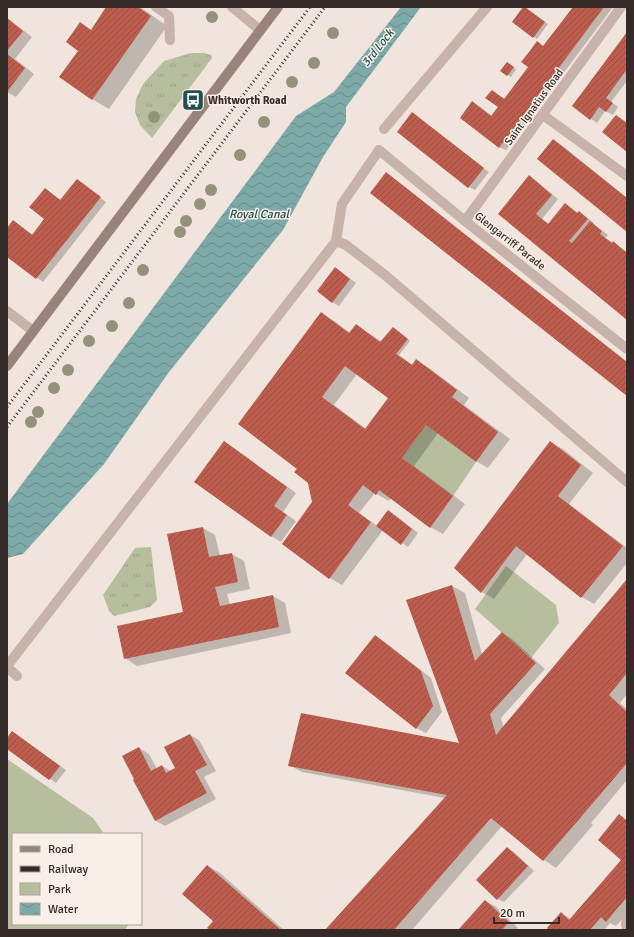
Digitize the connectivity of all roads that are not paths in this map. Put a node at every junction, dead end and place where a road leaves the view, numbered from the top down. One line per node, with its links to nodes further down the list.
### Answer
1 (156, 7): 7 (street)
2 (232, 7): 6 (street)
3 (278, 7): 6 (street)
4 (487, 7): 9 (street)
5 (621, 7): 8 (street, Saint Ignatius Road)
6 (260, 30): 14 (street)
7 (170, 40)
8 (543, 115): 10 (street); 11 (street, Saint Ignatius Road)
9 (384, 129)
10 (627, 176)
11 (465, 221): 12 (street, Glengarriff Parade); 15 (street, Glengarriff Parade)
12 (336, 241): 17 (street); 18 (street)
13 (7, 311): 14 (street)
14 (33, 331): 16 (street)
15 (627, 349)
16 (7, 366)
17 (627, 482)
18 (7, 666): 19 (street)
19 (17, 676)
20 (627, 916): 21 (street)
21 (627, 928)

